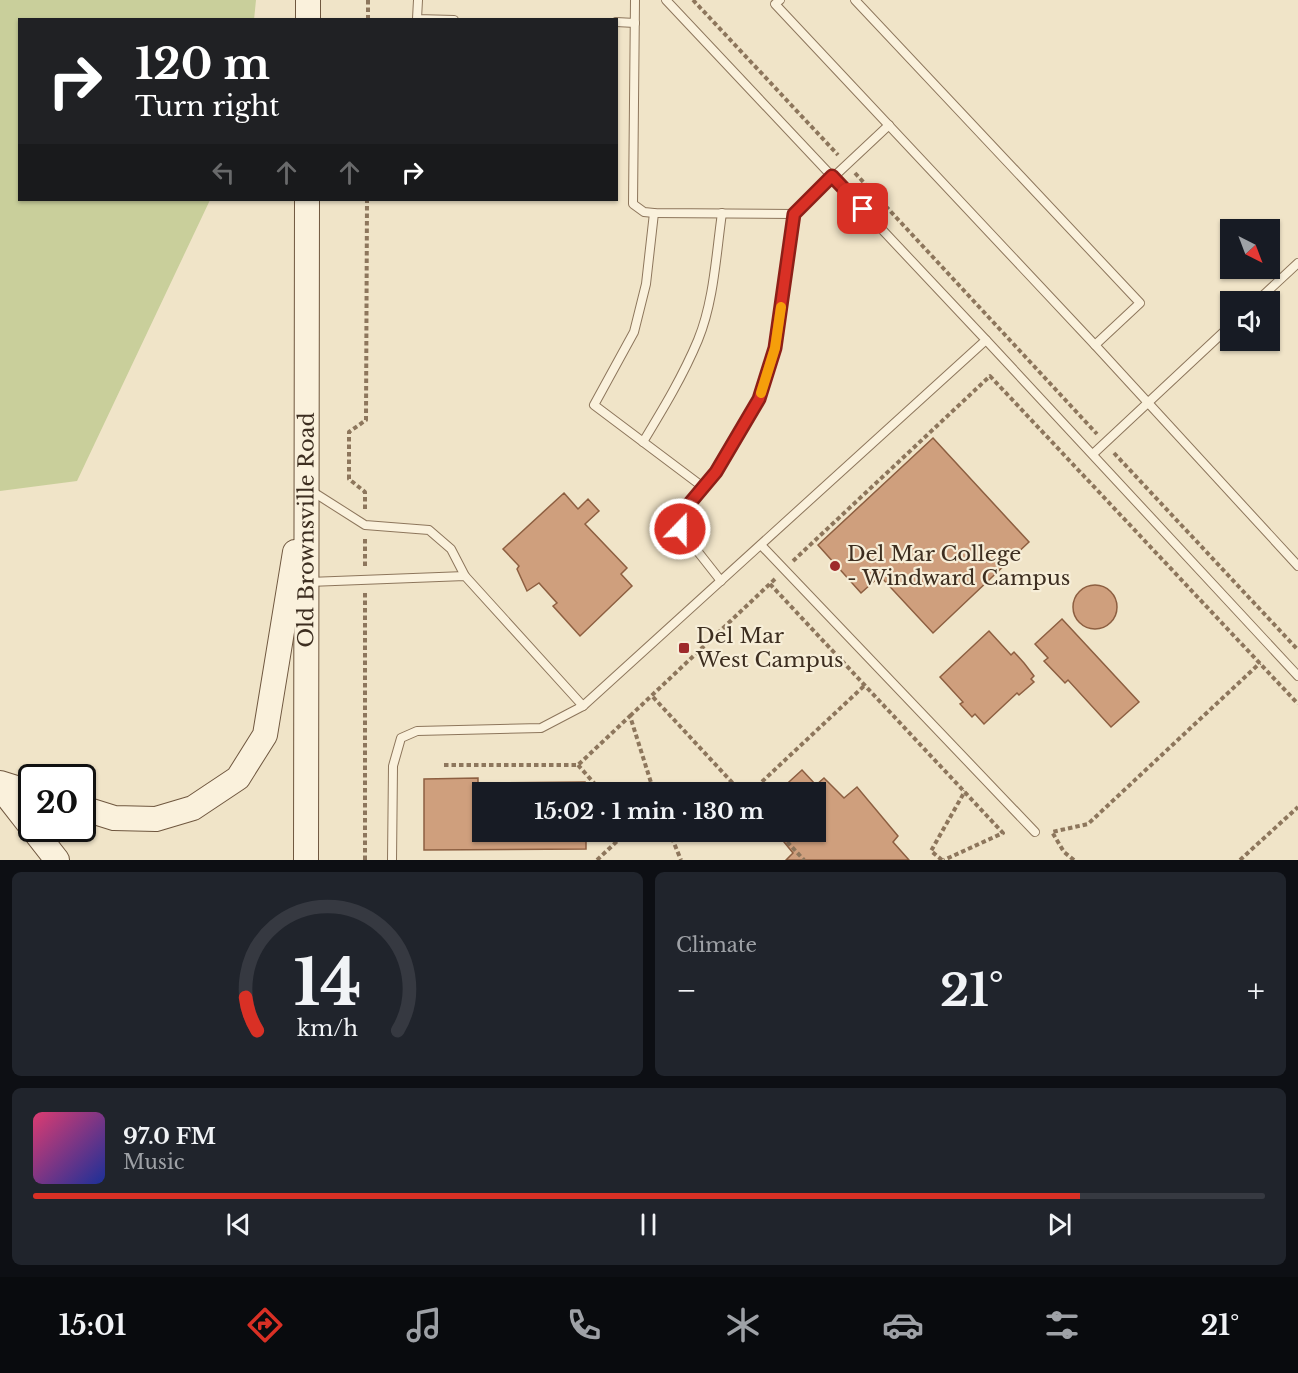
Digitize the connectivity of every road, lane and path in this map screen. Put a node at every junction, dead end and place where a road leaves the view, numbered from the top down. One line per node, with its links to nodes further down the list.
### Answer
1 (308, 0): 9 (main road)
2 (368, 0): 10 (path)
3 (418, 0): 11 (lane)
4 (635, 0): 13 (lane)
5 (666, 0): 16 (lane)
6 (693, 0): 15 (path)
7 (780, 0): 14 (lane)
8 (855, 0): 25 (lane)
9 (308, 18)
10 (368, 18)
11 (417, 18)
12 (618, 22): 13 (lane)
13 (635, 23): 18 (lane)
14 (889, 125): 15 (lane); 25 (lane)
15 (846, 163): 16 (lane); 28 (path)
16 (832, 176): 20 (lane); 24 (lane)
17 (307, 201): 30 (main road, Old Brownsville Road)
18 (654, 213): 19 (lane); 27 (lane)
19 (722, 213): 20 (lane); 27 (lane)
20 (794, 214): 31 (lane)
21 (1298, 263): 22 (lane)
22 (1268, 291)
23 (1220, 335): 26 (lane)
24 (986, 340): 29 (lane); 32 (lane)
25 (1095, 345): 26 (lane)
26 (1146, 403): 28 (lane); 33 (lane)
27 (643, 442): 31 (lane)
28 (1105, 442): 29 (lane); 39 (path)
29 (1093, 454): 41 (lane)
30 (306, 487): 35 (lane); 37 (main road, Old Brownsville Road); 58 (main road)
31 (703, 487): 36 (lane)
32 (761, 545): 34 (lane); 36 (lane)
33 (1298, 566)
34 (784, 570): 38 (path); 40 (path); 59 (lane)
35 (465, 576): 37 (lane); 45 (lane)
36 (721, 581): 45 (lane)
37 (306, 582): 65 (main road, Old Brownsville Road)
38 (770, 584): 43 (path); 55 (path)
39 (1298, 650)
40 (1260, 663): 44 (path); 71 (path)
41 (1298, 676)
42 (865, 685): 52 (path)
43 (653, 697): 46 (path); 51 (path)
44 (1298, 704)
45 (584, 706): 66 (lane)
46 (630, 716): 48 (path); 50 (path)
47 (444, 765): 48 (path)
48 (578, 765): 49 (path)
49 (593, 782)
50 (651, 782)
51 (732, 782)
52 (762, 782)
53 (0, 785): 54 (main road); 57 (main road)
54 (18, 790)
55 (964, 791): 70 (path); 70 (path)
56 (1298, 807): 72 (path)
57 (18, 809)
58 (96, 812)
59 (1035, 832)
60 (43, 842): 64 (main road)
61 (616, 842): 67 (path)
62 (674, 842): 68 (path)
63 (787, 842): 69 (path)
64 (57, 860)
65 (306, 860)
66 (392, 860)
67 (597, 860)
68 (681, 860)
69 (804, 860)
70 (943, 860)
71 (1074, 860)
72 (1240, 860)

